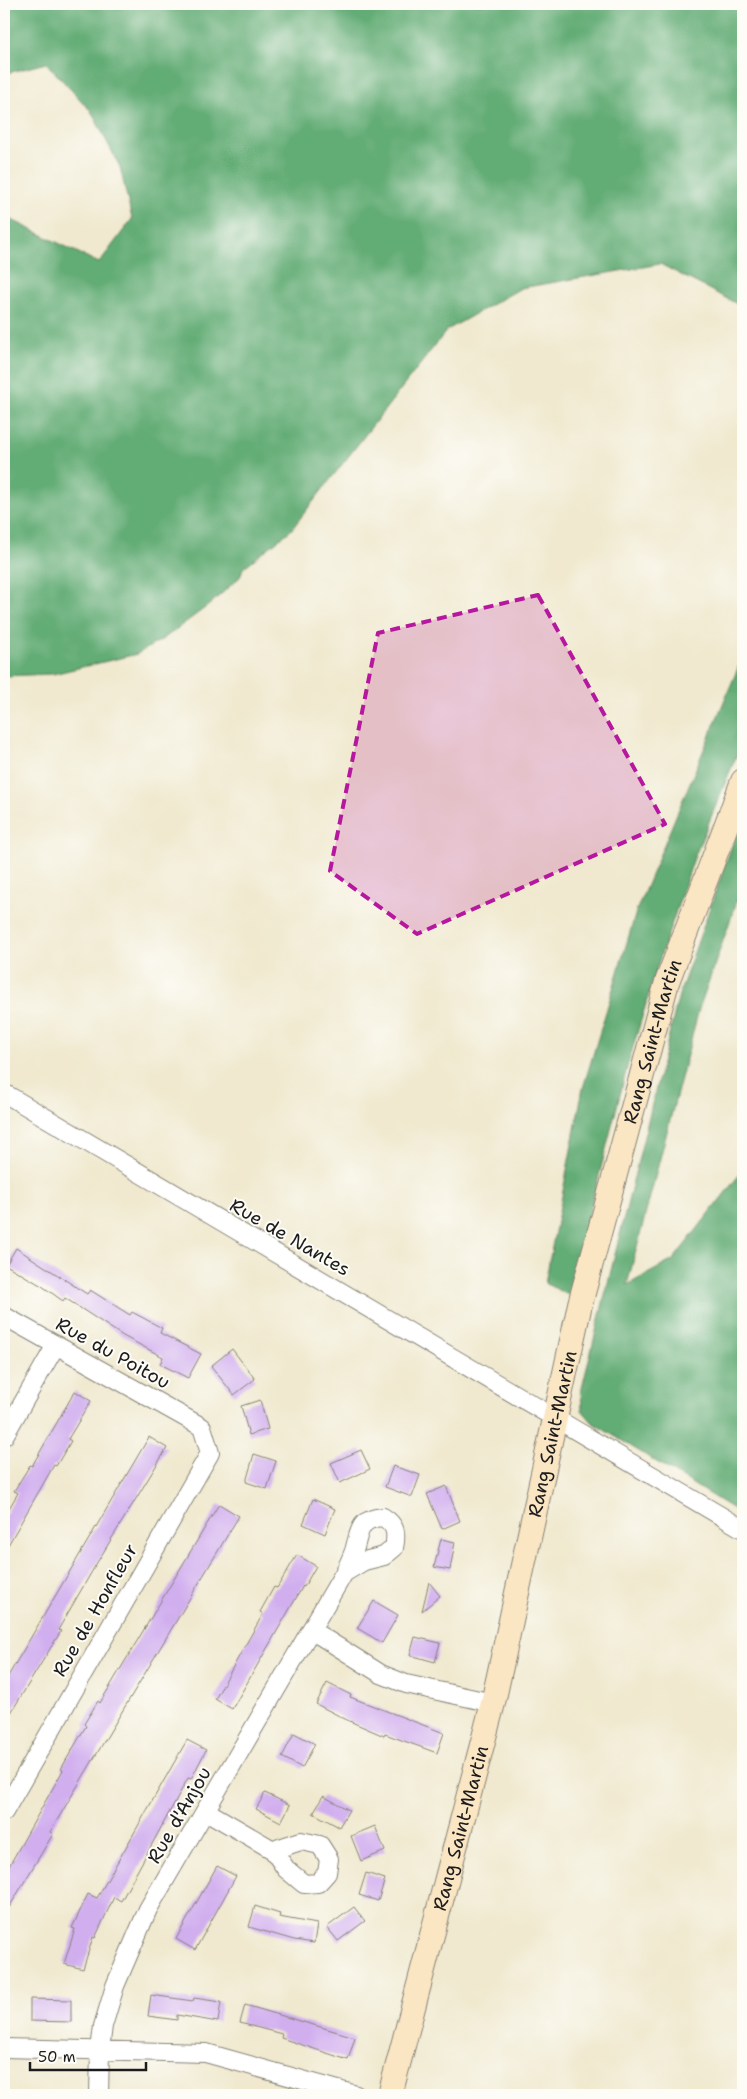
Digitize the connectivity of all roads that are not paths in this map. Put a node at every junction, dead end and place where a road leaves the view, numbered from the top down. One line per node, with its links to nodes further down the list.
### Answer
1 (743, 781): 5 (street, Rang Saint-Martin)
2 (4, 1093): 5 (street, Rue de Nantes)
3 (4, 1316): 4 (street, Rue du Poitou)
4 (56, 1345): 6 (street, Rue du Poitou); 7 (street)
5 (555, 1417): 8 (street, Rue de Nantes); 11 (street, Rang Saint-Martin)
6 (202, 1427): 13 (street, Rue de Honfleur)
7 (4, 1436)
8 (743, 1529)
9 (344, 1573): 10 (street, Rue d'Anjou)
10 (311, 1630): 11 (street); 12 (street, Rue d'Anjou)
11 (492, 1703): 19 (street, Rang Saint-Martin)
12 (206, 1811): 14 (street); 16 (street, Rue d'Anjou)
13 (4, 1812)
14 (273, 1850)
15 (4, 2048): 16 (street)
16 (100, 2050): 17 (street, Rue d'Anjou); 18 (street)
17 (99, 2095)
18 (356, 2095)
19 (390, 2095)

